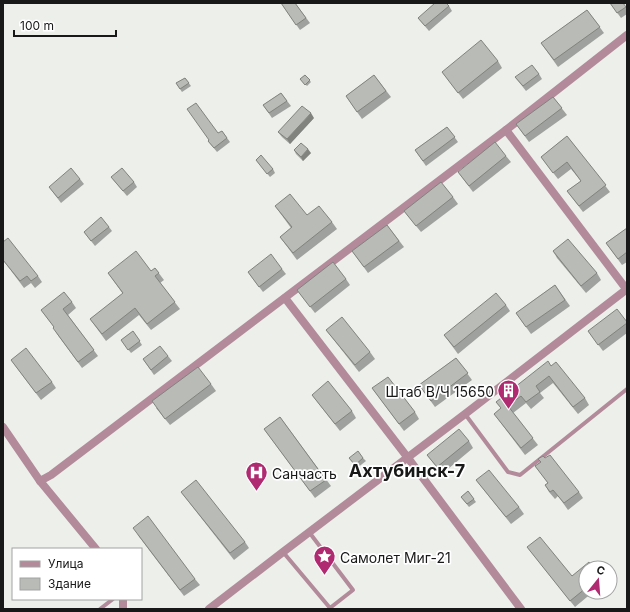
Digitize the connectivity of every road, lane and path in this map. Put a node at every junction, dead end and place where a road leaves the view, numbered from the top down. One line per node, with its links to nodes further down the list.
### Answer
1 (627, 35): 2 (street)
2 (506, 130): 3 (street); 4 (street)
3 (627, 289): 6 (street)
4 (285, 298): 8 (street); 9 (street)
5 (627, 389): 6 (lane)
6 (466, 414): 8 (street)
7 (3, 427): 9 (street)
8 (408, 458): 10 (street); 16 (street)
9 (40, 481): 11 (street)
10 (309, 532): 12 (street); 12 (lane)
11 (95, 548)
12 (283, 552): 15 (street)
13 (113, 600): 14 (lane)
14 (100, 609)
15 (209, 609)
16 (521, 609)

